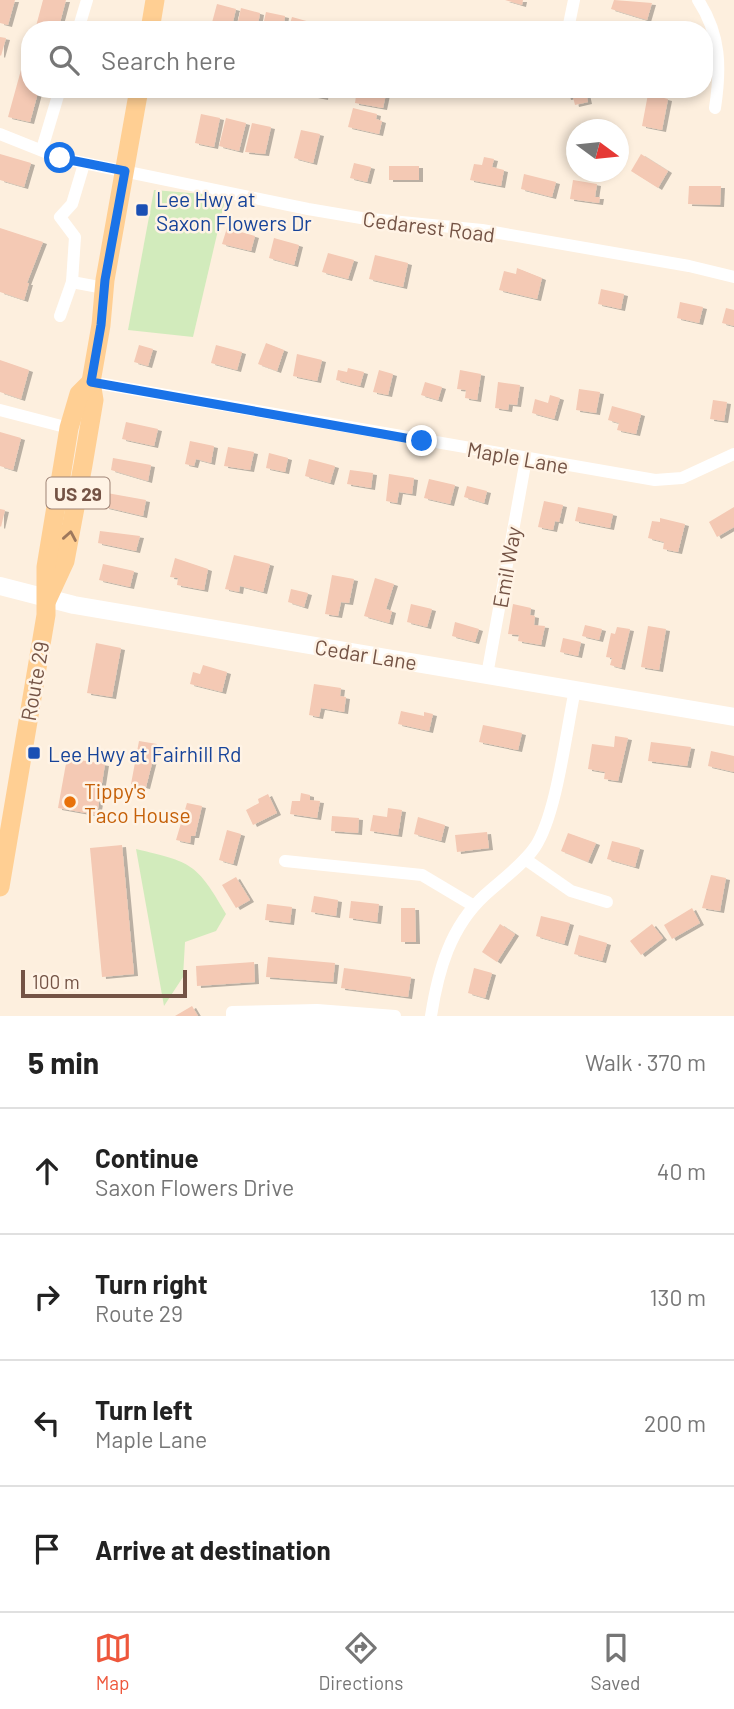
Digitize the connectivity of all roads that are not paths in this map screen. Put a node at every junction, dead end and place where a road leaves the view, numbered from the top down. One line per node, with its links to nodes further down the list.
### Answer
1 (87, 0): 5 (street)
2 (155, 0): 6 (main road)
3 (574, 0): 7 (street)
4 (698, 0): 8 (street)
5 (81, 21)
6 (152, 21)
7 (570, 21)
8 (710, 21)
9 (713, 31): 12 (street)
10 (57, 98): 14 (street)
11 (137, 98): 16 (main road, Route 29 / US 29)
12 (715, 108)
13 (0, 134): 14 (street, Cedarest Road)
14 (42, 149): 15 (street, Cedarest Road)
15 (84, 164): 16 (street, Cedarest Road); 18 (street)
16 (125, 171): 17 (street, Cedarest Road); 19 (main road, Route 29 / US 29)
17 (734, 277)
18 (72, 282): 19 (street); 20 (street)
19 (104, 288): 21 (main road, Route 29 / US 29)
20 (60, 316)
21 (91, 382): 23 (main road, Route 29 / US 29); 25 (street, Maple Lane); 27 (main road, Route 29 / US 29, one-way to 21)
22 (0, 410): 23 (street)
23 (69, 428): 27 (main road, Route 29 / US 29)
24 (734, 454): 25 (street, Maple Lane)
25 (526, 458): 28 (street, Emil Way)
26 (0, 586): 27 (main road, Cedar Lane)
27 (47, 600): 28 (main road, Cedar Lane); 31 (main road, Route 29 / US 29)
28 (487, 675): 29 (main road, Cedar Lane)
29 (575, 690): 30 (main road, Cedar Lane); 32 (street)
30 (734, 717)
31 (5, 828): 34 (main road, Route 29 / US 29)
32 (526, 859): 35 (street); 36 (street)
33 (285, 860): 36 (street)
34 (0, 887)
35 (607, 902)
36 (474, 906): 39 (street)
37 (232, 1016): 38 (street)
38 (396, 1016)
39 (431, 1016)

